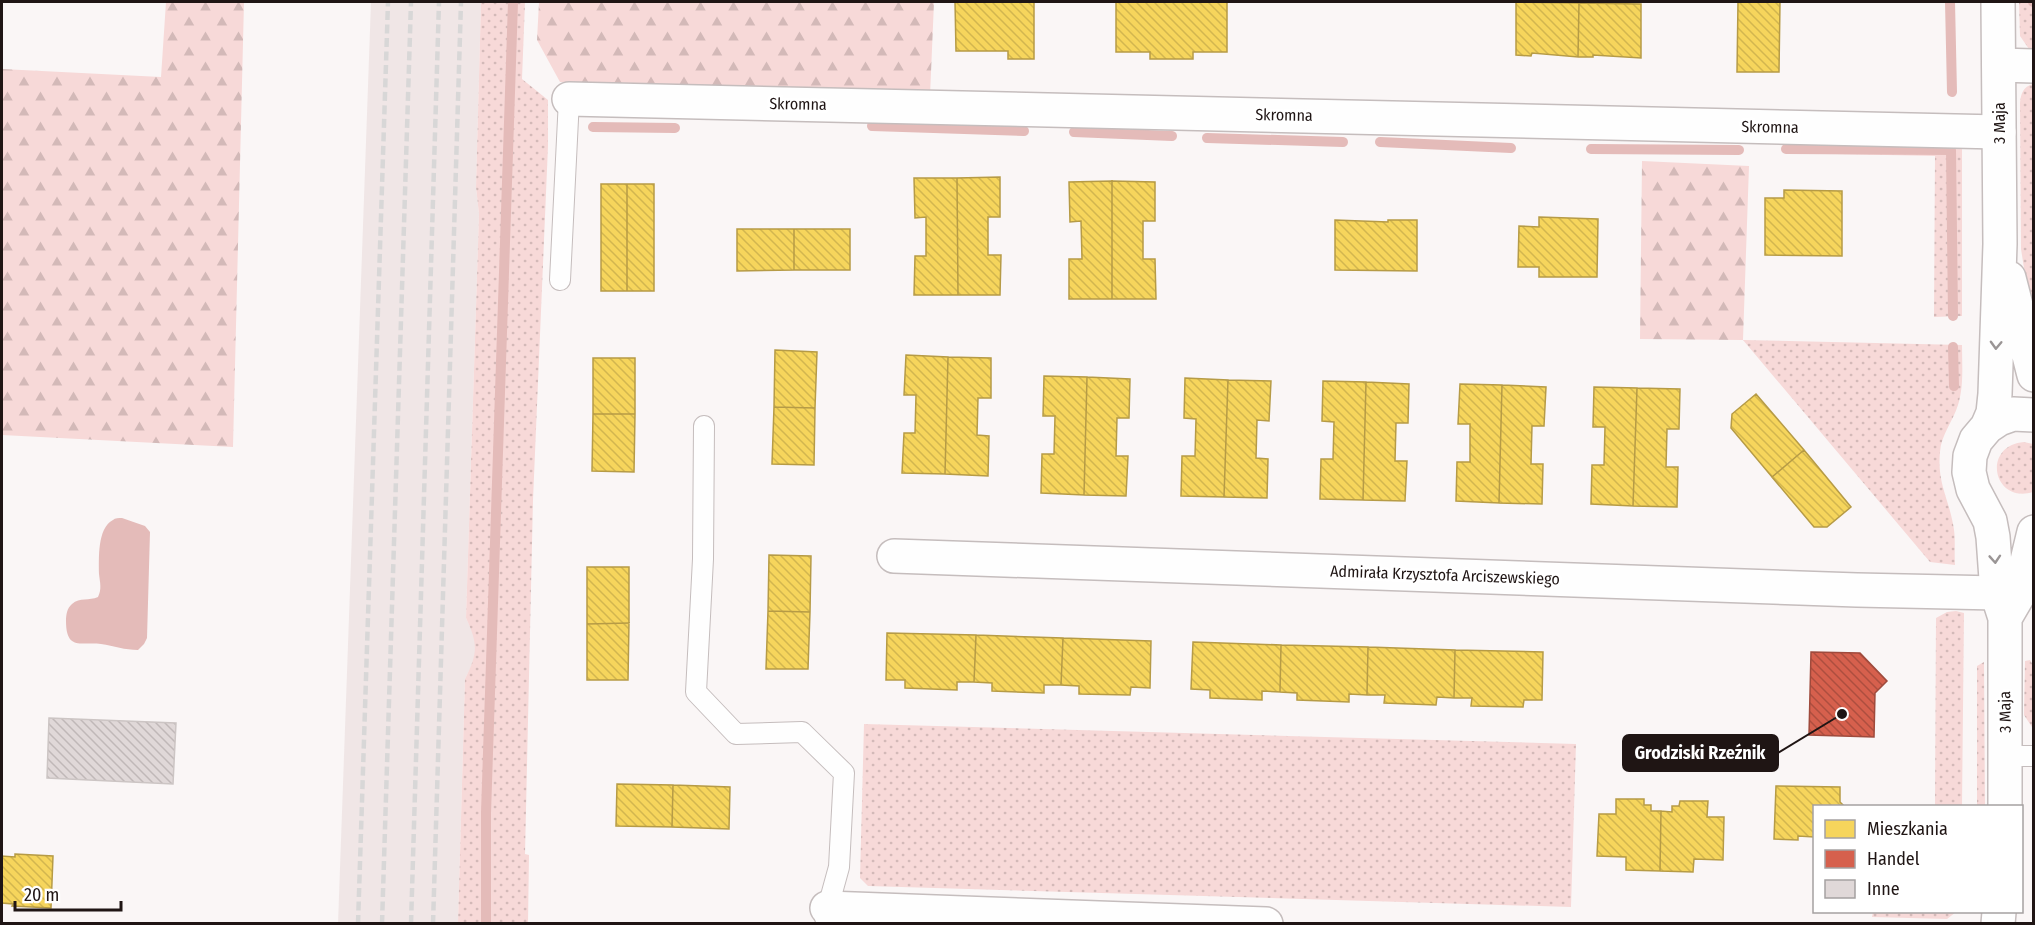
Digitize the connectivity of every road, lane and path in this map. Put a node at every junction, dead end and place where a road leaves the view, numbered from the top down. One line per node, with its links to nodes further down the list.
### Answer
1 (1998, 2): 2 (street, 3 Maja)
2 (1999, 65): 3 (street); 5 (street, 3 Maja)
3 (2034, 66)
4 (569, 99): 5 (street, Skromna); 7 (lane)
5 (1999, 132): 6 (street, 3 Maja)
6 (2000, 244): 8 (street, 3 Maja); 11 (street, 3 Maja, one-way to 11)
7 (560, 280)
8 (2034, 375)
9 (2034, 415): 11 (street)
10 (704, 426): 19 (lane)
11 (1987, 427): 12 (street, 3 Maja)
12 (1981, 503): 13 (street); 16 (street, 3 Maja, one-way to 16)
13 (2034, 521)
14 (2034, 532): 16 (street, 3 Maja)
15 (894, 556): 16 (street, Admirała Krzysztofa Arciszewskiego)
16 (2001, 605): 17 (street, 3 Maja)
17 (2020, 756): 18 (street, 3 Maja)
18 (2006, 805)
19 (825, 916): 20 (street)
20 (1266, 924)

